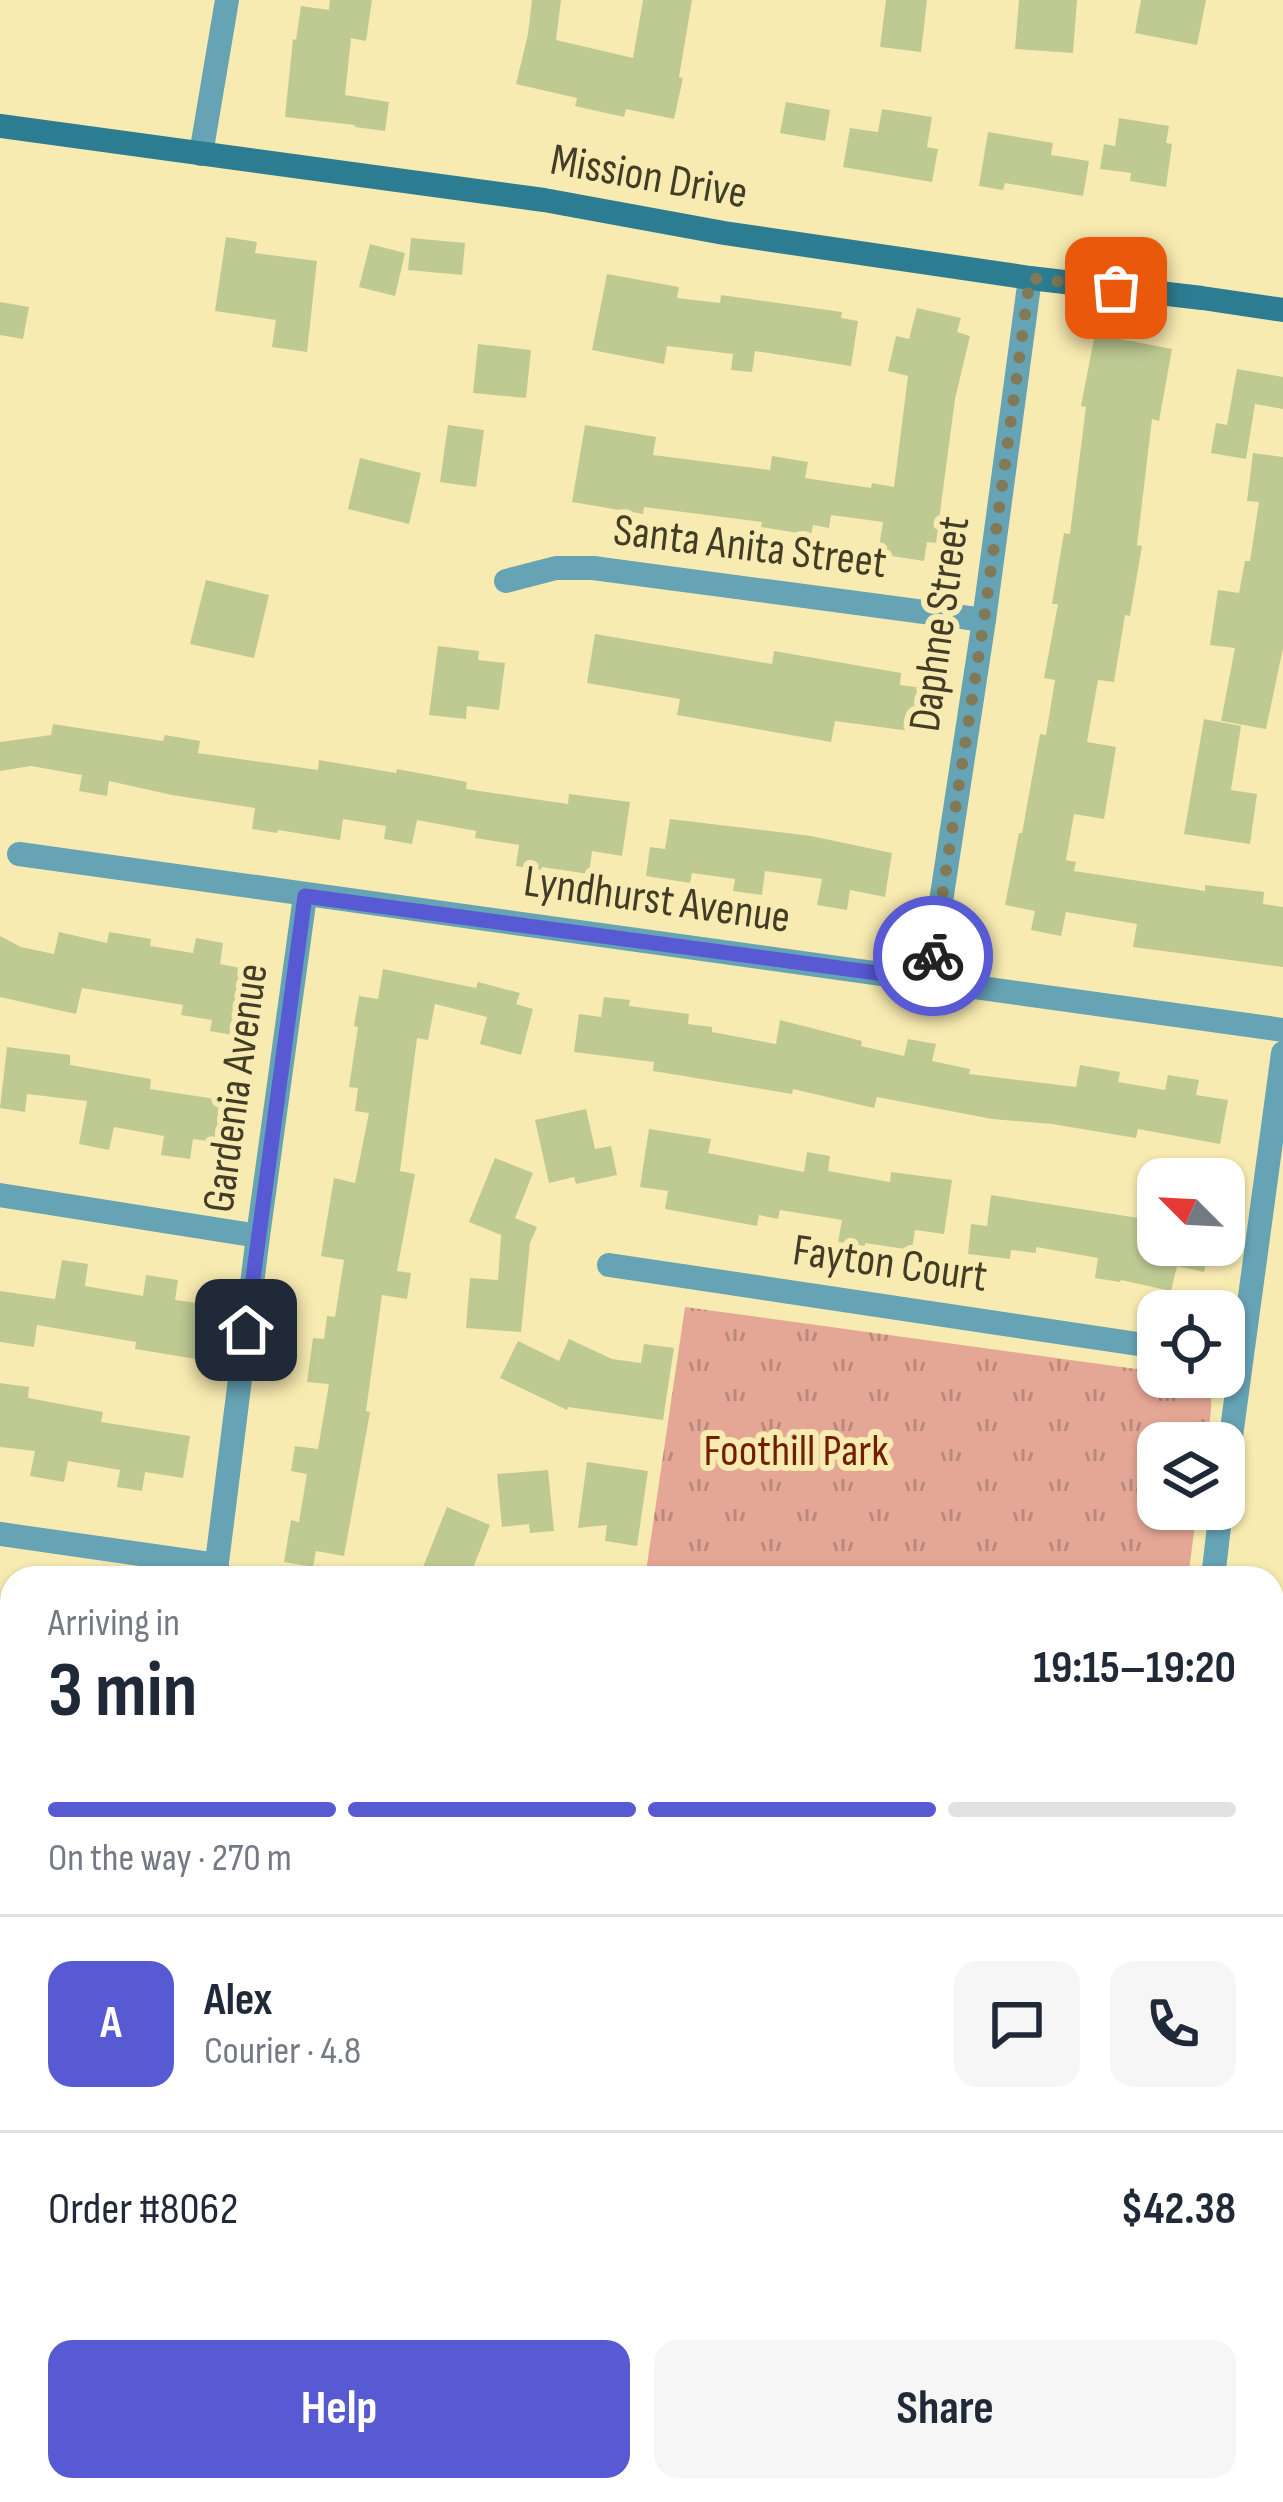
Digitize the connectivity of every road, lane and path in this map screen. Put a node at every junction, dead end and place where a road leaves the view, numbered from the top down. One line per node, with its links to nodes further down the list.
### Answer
1 (226, 0): 3 (street)
2 (0, 126): 3 (street, Mission Drive)
3 (201, 154): 4 (street, Mission Drive)
4 (1030, 278): 5 (street, Mission Drive); 7 (street, Daphne Street)
5 (1283, 310)
6 (506, 581): 7 (street, Santa Anita Street)
7 (984, 620): 10 (street, Daphne Street)
8 (19, 854): 9 (street, Lyndhurst Avenue)
9 (305, 896): 10 (street, Lyndhurst Avenue); 14 (street, Gardenia Avenue)
10 (929, 980): 11 (street, Lyndhurst Avenue)
11 (1283, 1030)
12 (1283, 1053): 16 (street)
13 (0, 1195): 14 (street)
14 (258, 1236): 21 (street, Gardenia Avenue)
15 (609, 1265): 17 (street, Fayton Court)
16 (1243, 1290)
17 (1137, 1344)
18 (1219, 1530): 22 (street)
19 (0, 1534): 20 (street)
20 (187, 1566)
21 (217, 1566)
22 (1214, 1566)

